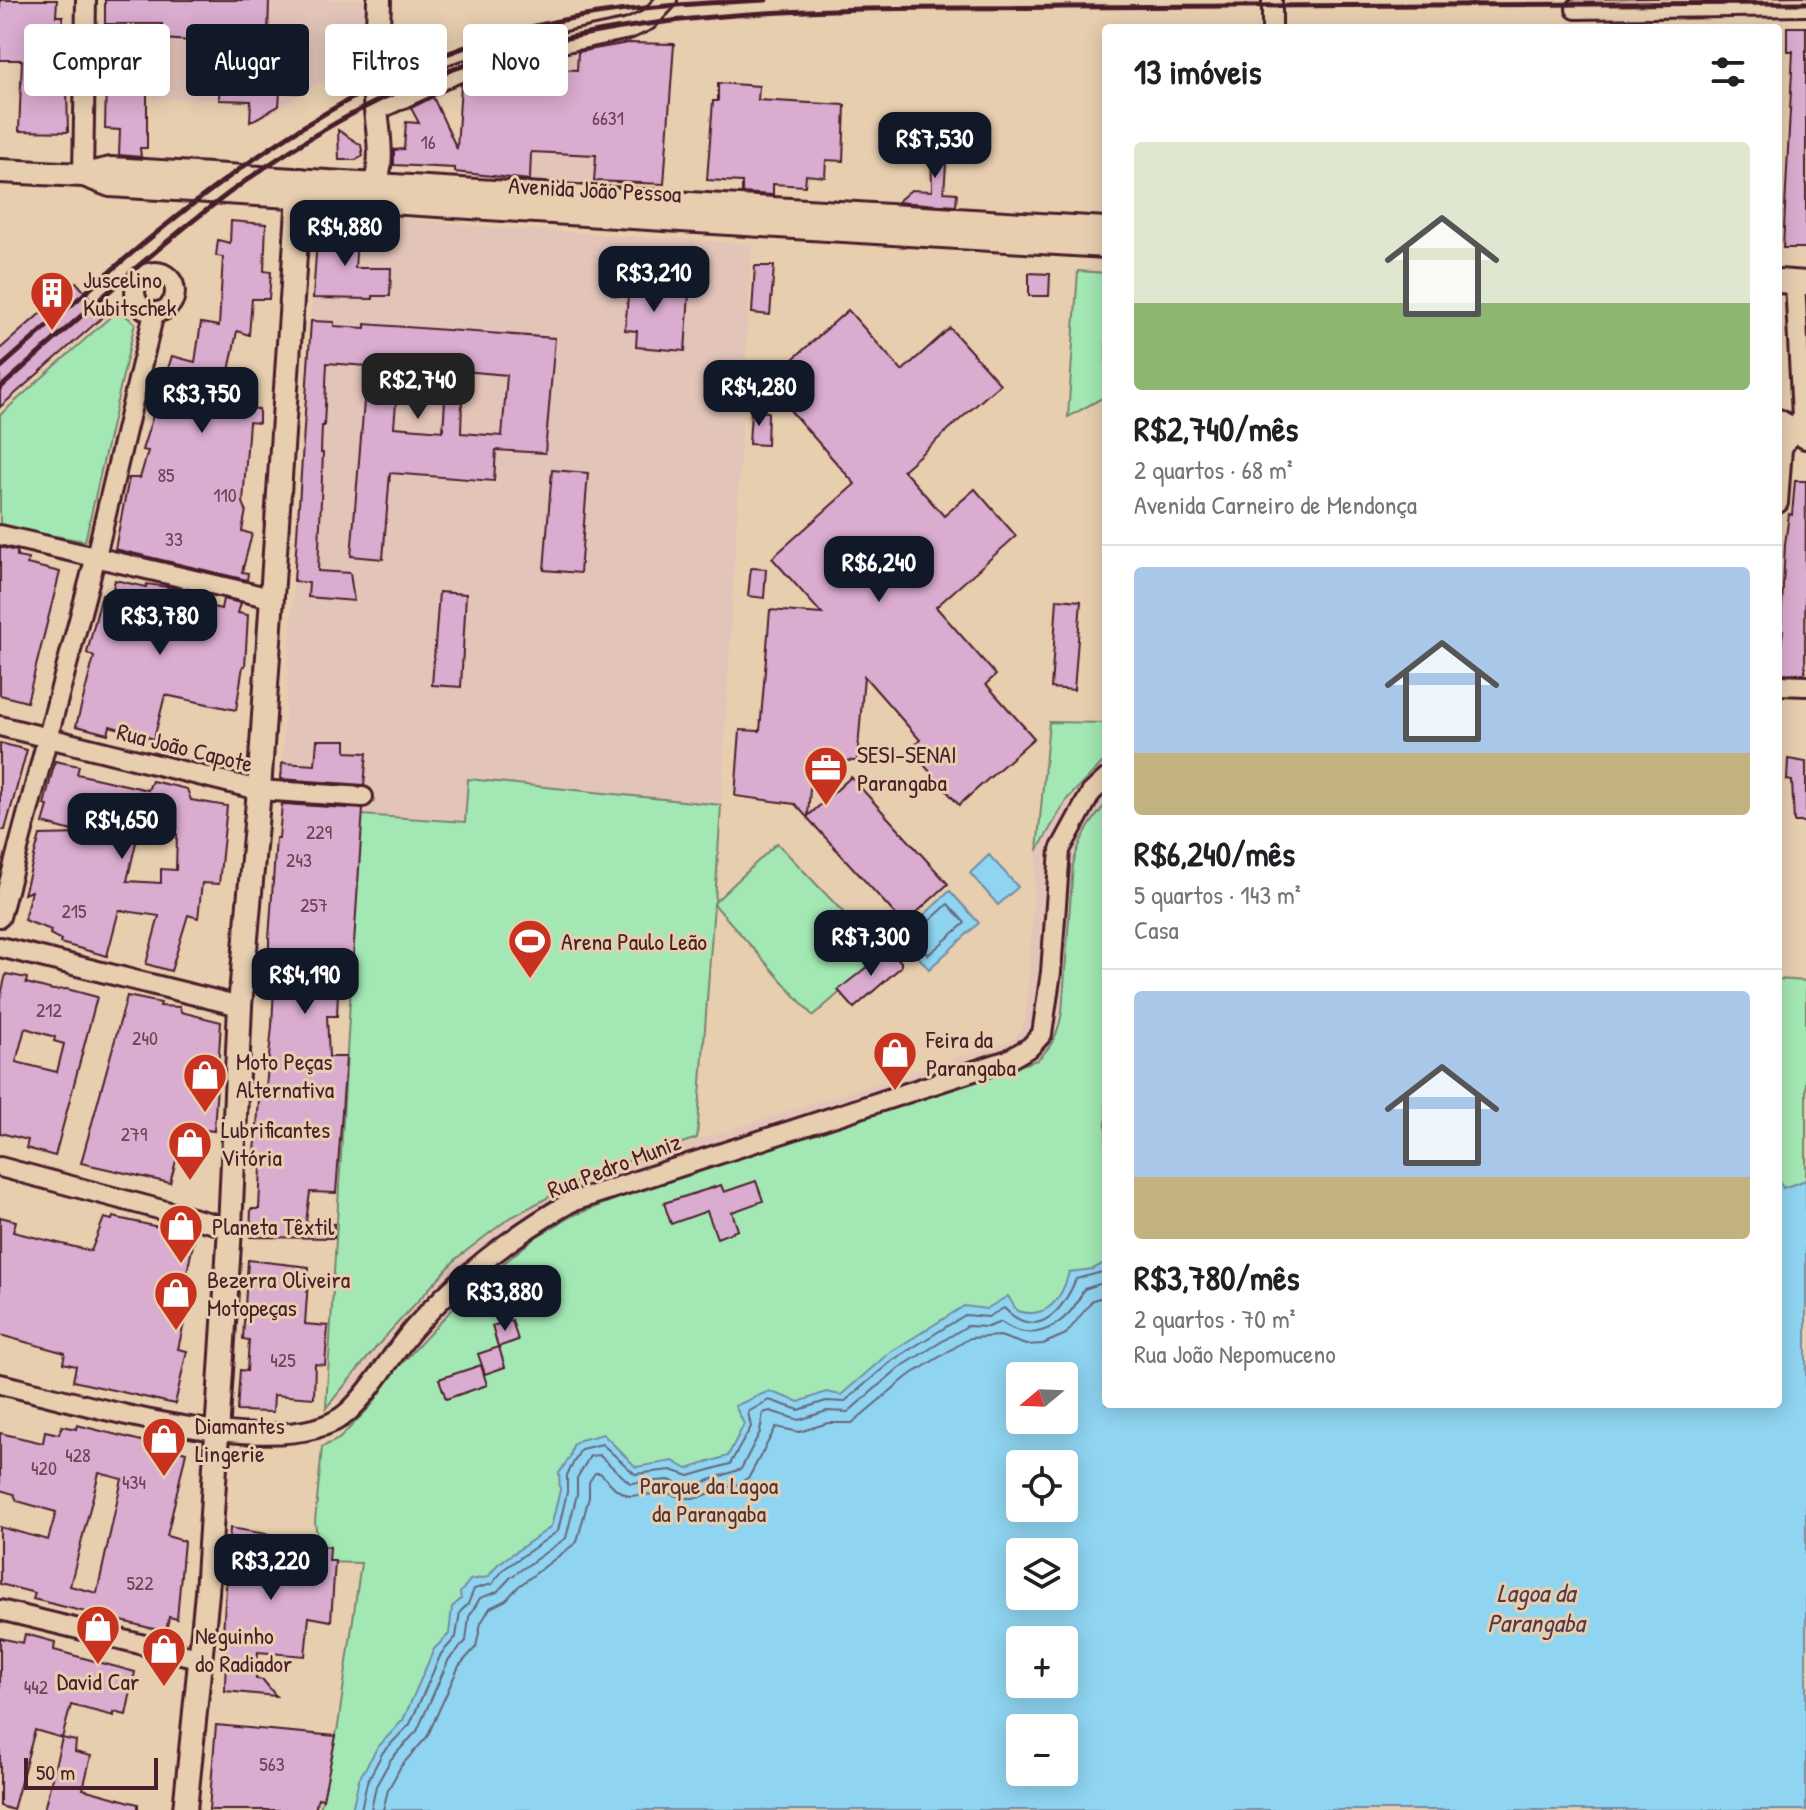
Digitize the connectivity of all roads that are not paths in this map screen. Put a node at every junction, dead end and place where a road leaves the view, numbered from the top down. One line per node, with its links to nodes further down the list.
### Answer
1 (86, 0): 10 (street)
2 (379, 0): 8 (main road)
3 (667, 0): 8 (street)
4 (1272, 0): 7 (street)
5 (1806, 6): 6 (street)
6 (1576, 12)
7 (1272, 24)
8 (377, 110): 12 (main road)
9 (0, 171): 10 (main road, Avenida João Pessoa)
10 (83, 175): 11 (main road, Avenida João Pessoa)
11 (300, 188): 12 (main road, Avenida João Pessoa); 21 (main road)
12 (373, 192): 13 (main road, Avenida João Pessoa); 14 (main road, Avenida João Pessoa)
13 (1102, 229)
14 (1102, 246)
15 (1793, 282): 17 (street)
16 (154, 313): 20 (street)
17 (1793, 429): 18 (street)
18 (1782, 448)
19 (0, 535): 20 (street)
20 (96, 556): 21 (street); 25 (street)
21 (271, 598): 27 (main road)
22 (1782, 685): 23 (street)
23 (1806, 686)
24 (0, 726): 25 (street, Rua João Capote)
25 (46, 738): 27 (street, Rua João Capote); 29 (street)
26 (1102, 783): 35 (street, Rua Pedro Muniz)
27 (259, 790): 28 (street, Rua João Capote); 31 (main road)
28 (363, 797)
29 (0, 917)
30 (0, 947): 31 (street)
31 (240, 1006): 33 (main road)
32 (0, 1167): 33 (street)
33 (230, 1228): 35 (main road)
34 (0, 1384): 35 (street, Rua Pedro Muniz)
35 (217, 1433): 37 (main road)
36 (0, 1610): 37 (street)
37 (202, 1659): 38 (main road)
38 (185, 1810)

